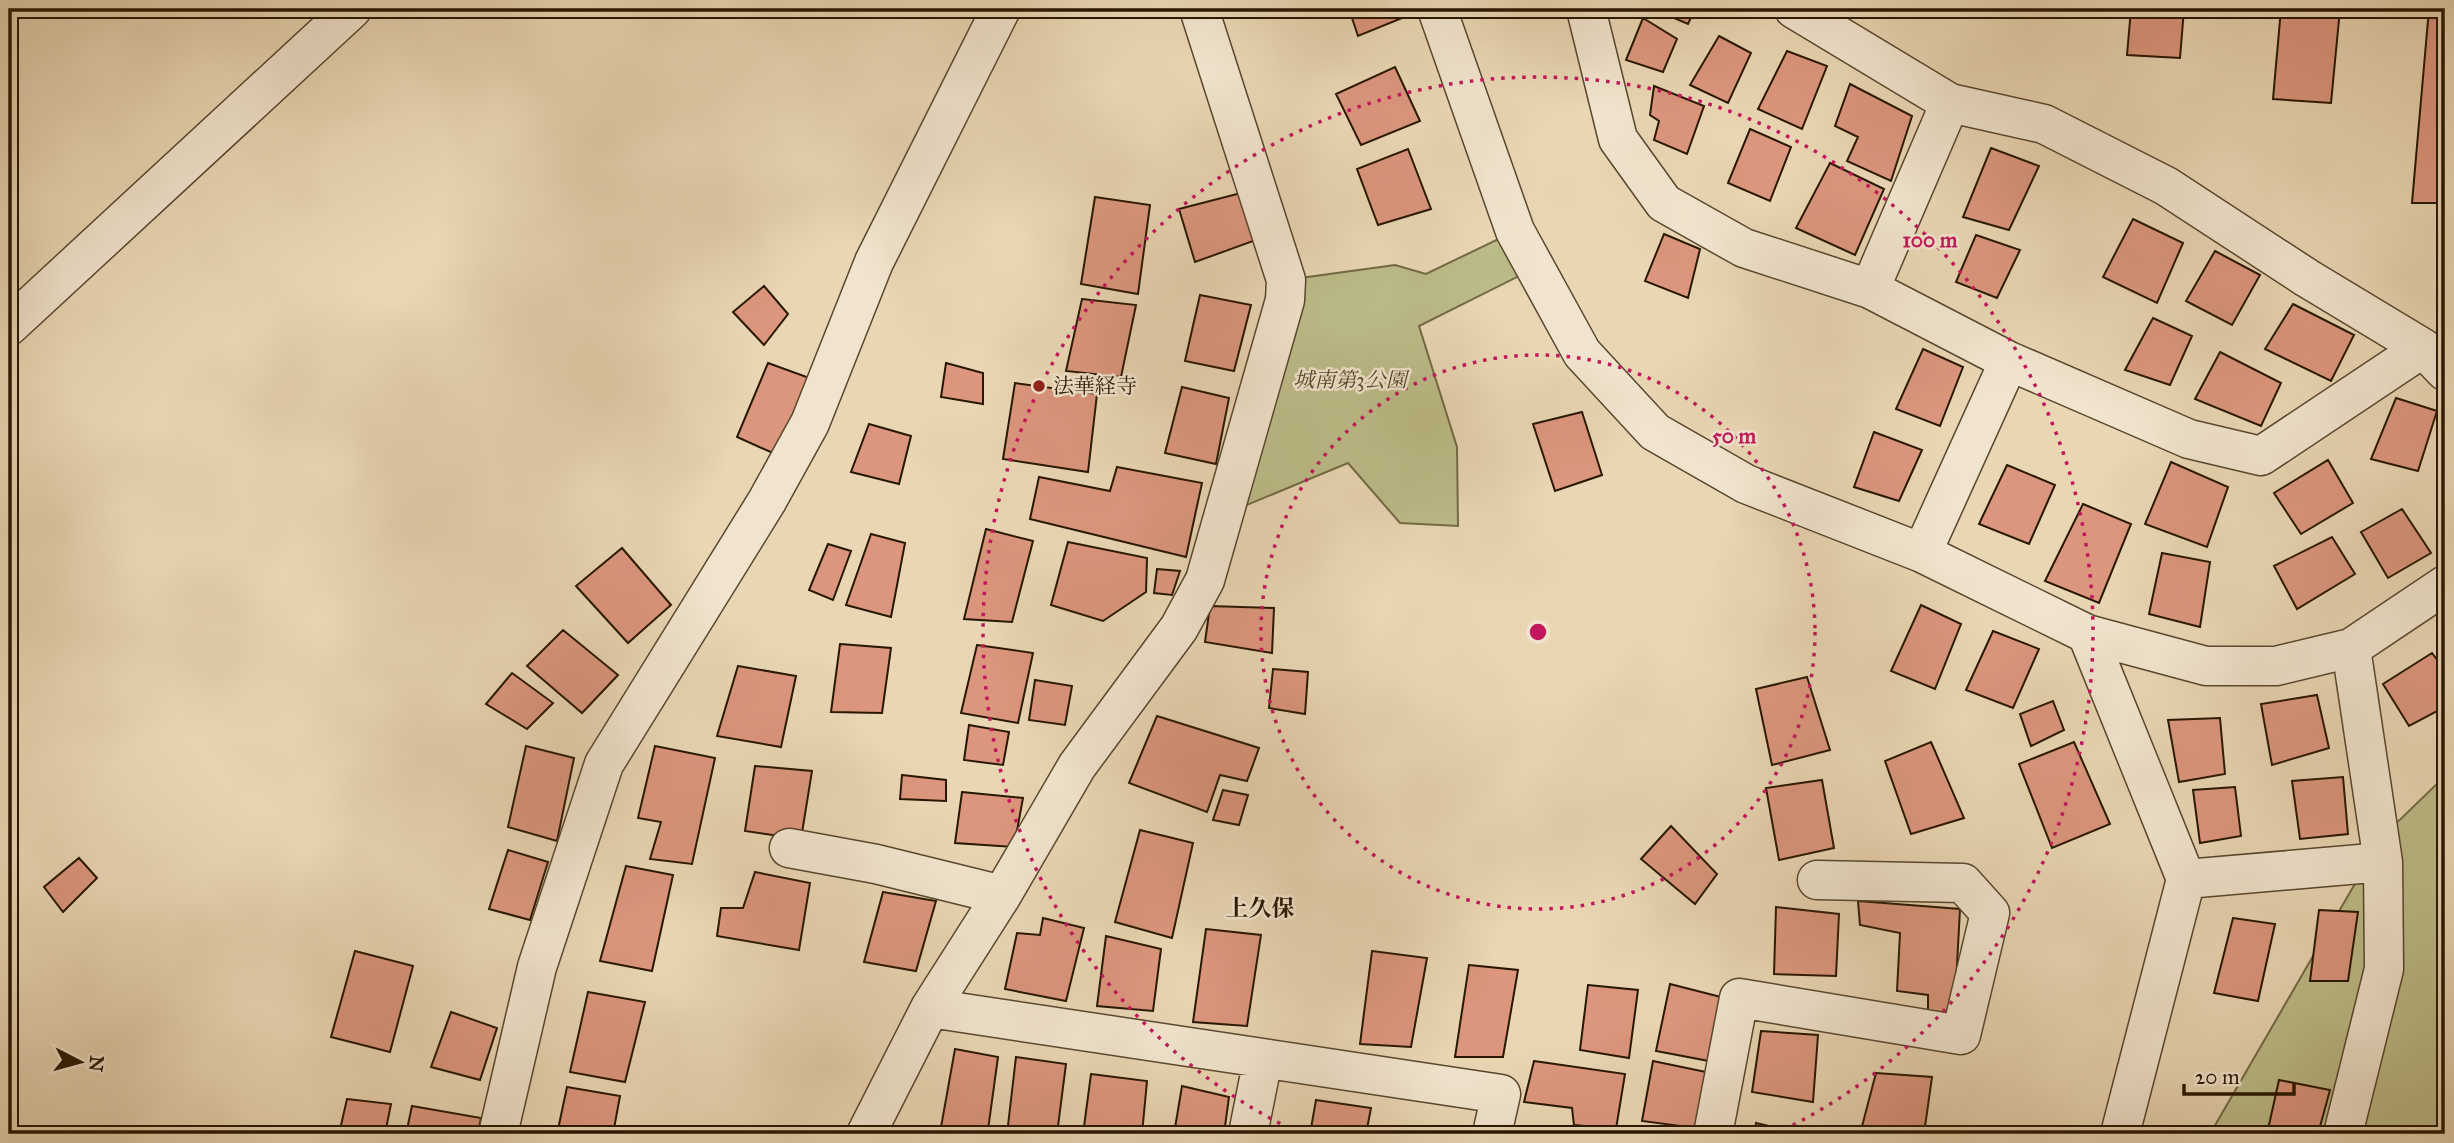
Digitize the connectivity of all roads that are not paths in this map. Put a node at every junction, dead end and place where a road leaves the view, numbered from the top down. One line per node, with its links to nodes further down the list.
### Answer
1 (352, 9): 9 (street)
2 (1001, 9): 23 (street)
3 (1199, 9): 20 (street)
4 (1437, 9): 12 (street)
5 (1586, 9): 8 (street)
6 (1794, 9): 7 (street)
7 (1950, 103): 8 (street); 10 (street)
8 (1870, 289): 11 (street)
9 (9, 326)
10 (2434, 360): 11 (street)
11 (2009, 361): 12 (street)
12 (1922, 553): 14 (street)
13 (2445, 585): 15 (street)
14 (2087, 634): 15 (street); 18 (street)
15 (2351, 648): 17 (street)
16 (789, 848): 20 (street)
17 (2383, 862): 18 (street); 29 (street)
18 (2186, 879): 28 (street)
19 (1817, 880): 27 (street)
20 (1002, 895): 21 (street)
21 (930, 1008): 22 (street); 24 (street)
22 (1263, 1059): 25 (street); 26 (street)
23 (498, 1134)
24 (866, 1134)
25 (1248, 1134)
26 (1492, 1134)
27 (1713, 1134)
28 (2120, 1134)
29 (2343, 1134)

